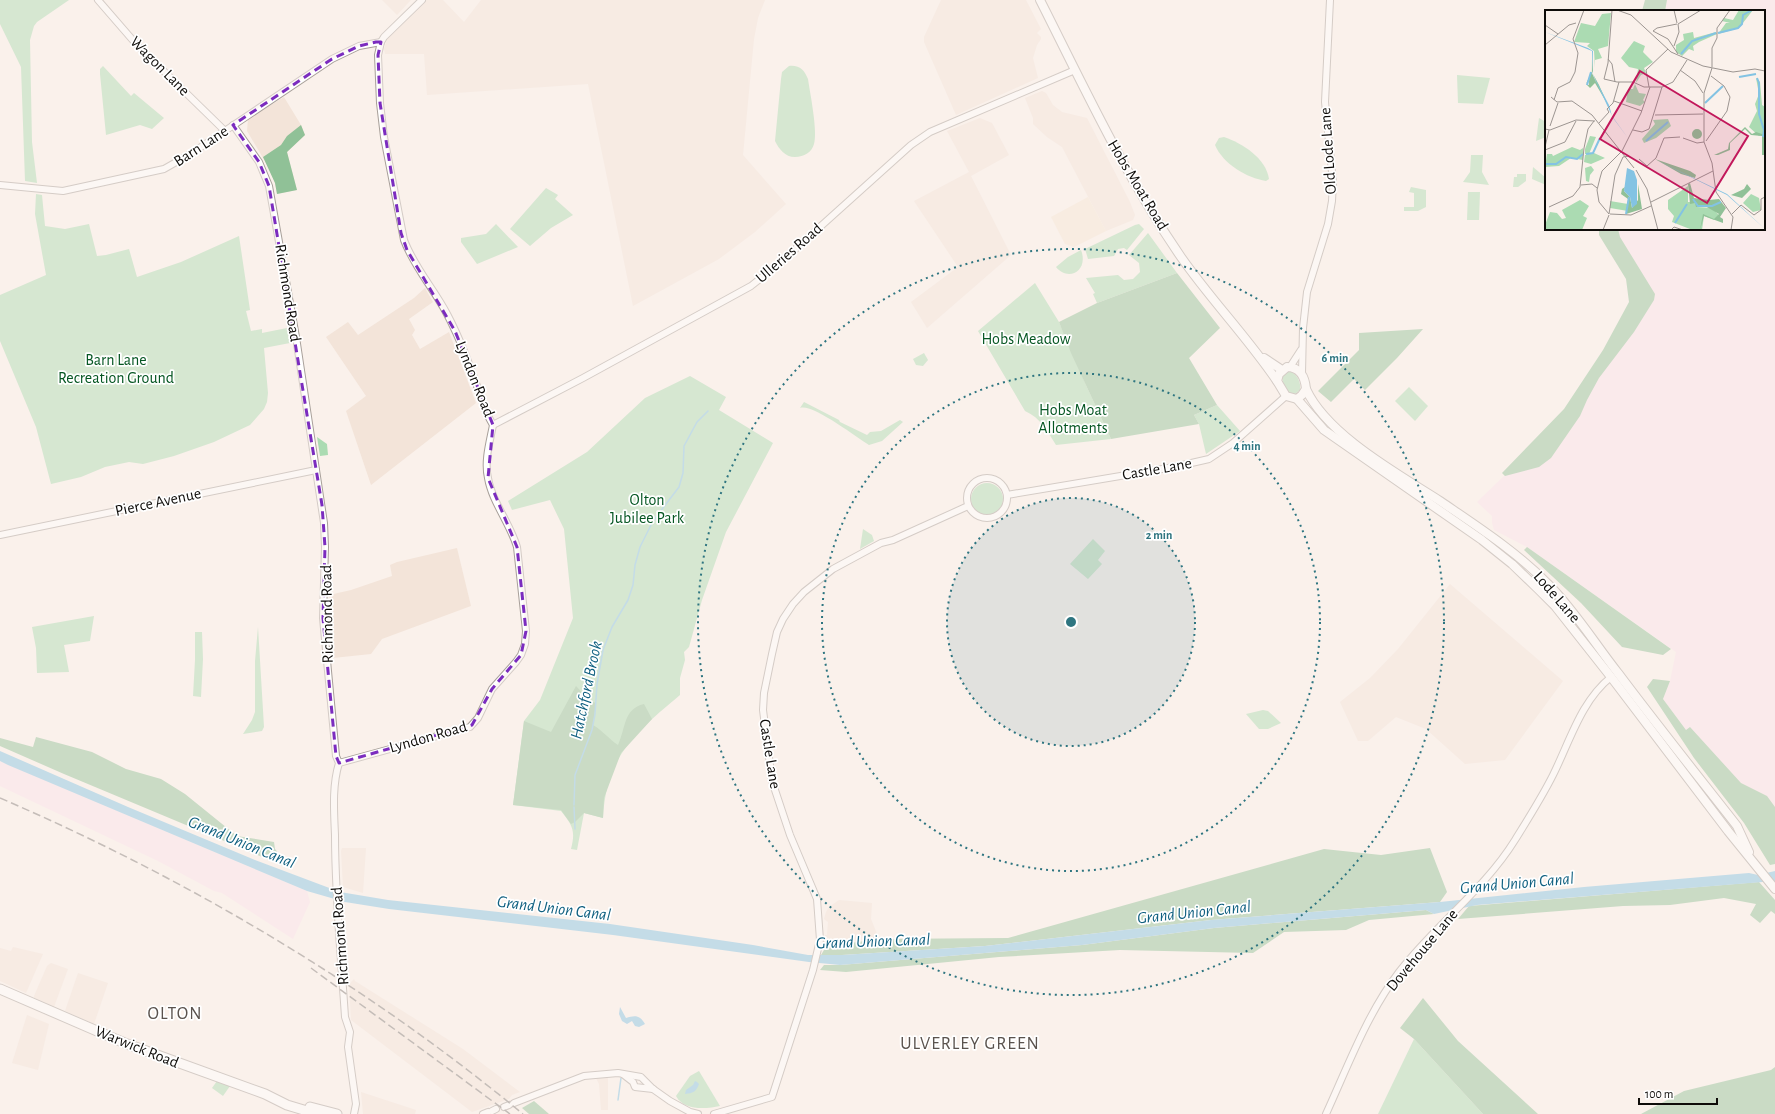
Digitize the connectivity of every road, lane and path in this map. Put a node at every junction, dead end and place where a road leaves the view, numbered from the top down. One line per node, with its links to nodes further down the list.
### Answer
1 (98, 0): 8 (street, Wagon Lane)
2 (422, 0): 5 (street)
3 (1040, 0): 6 (main road, Hobs Moat Road)
4 (1330, 0): 10 (street, Old Lode Lane)
5 (381, 42): 7 (street, Barn Lane); 19 (street, Lyndon Road)
6 (1075, 70): 11 (main road, Hobs Moat Road); 19 (street, Ulleries Road)
7 (233, 125): 8 (street, Barn Lane); 20 (street, Richmond Road)
8 (224, 130): 9 (street, Barn Lane)
9 (0, 186)
10 (1302, 347): 12 (street, Old Lode Lane); 14 (street, Old Lode Lane)
11 (1260, 355): 13 (main road, Hobs Moat Road); 15 (main road, Hobs Moat Road)
12 (1290, 367): 13 (main road); 14 (main road)
13 (1282, 370): 15 (main road)
14 (1302, 373): 16 (main road)
15 (1277, 381): 17 (main road)
16 (1306, 389): 18 (main road); 24 (main road, Lode Lane)
17 (1286, 396): 18 (main road); 21 (street, Castle Lane)
18 (1297, 399): 24 (main road, Lode Lane)
19 (494, 425): 25 (street, Lyndon Road)
20 (316, 470): 23 (street, Pierce Avenue); 25 (street, Richmond Road)
21 (1007, 495): 22 (street); 22 (street)
22 (968, 506): 40 (street, Castle Lane)
23 (0, 535)
24 (1614, 675): 26 (main road, Lode Lane); 41 (street, Dovehouse Lane)
25 (340, 763): 38 (street, Richmond Road)
26 (1774, 888)
27 (0, 989): 34 (highway, Warwick Road)
28 (624, 1075): 29 (street); 31 (street); 35 (street)
29 (637, 1077): 30 (street); 31 (street)
30 (644, 1080): 32 (street); 33 (street)
31 (633, 1082): 32 (street)
32 (641, 1088): 33 (street)
33 (653, 1089): 39 (street)
34 (276, 1098): 36 (highway, Warwick Road); 37 (highway, Warwick Road)
35 (509, 1105)
36 (316, 1114)
37 (337, 1114)
38 (354, 1114)
39 (698, 1114)
40 (714, 1114)
41 (1326, 1114)

